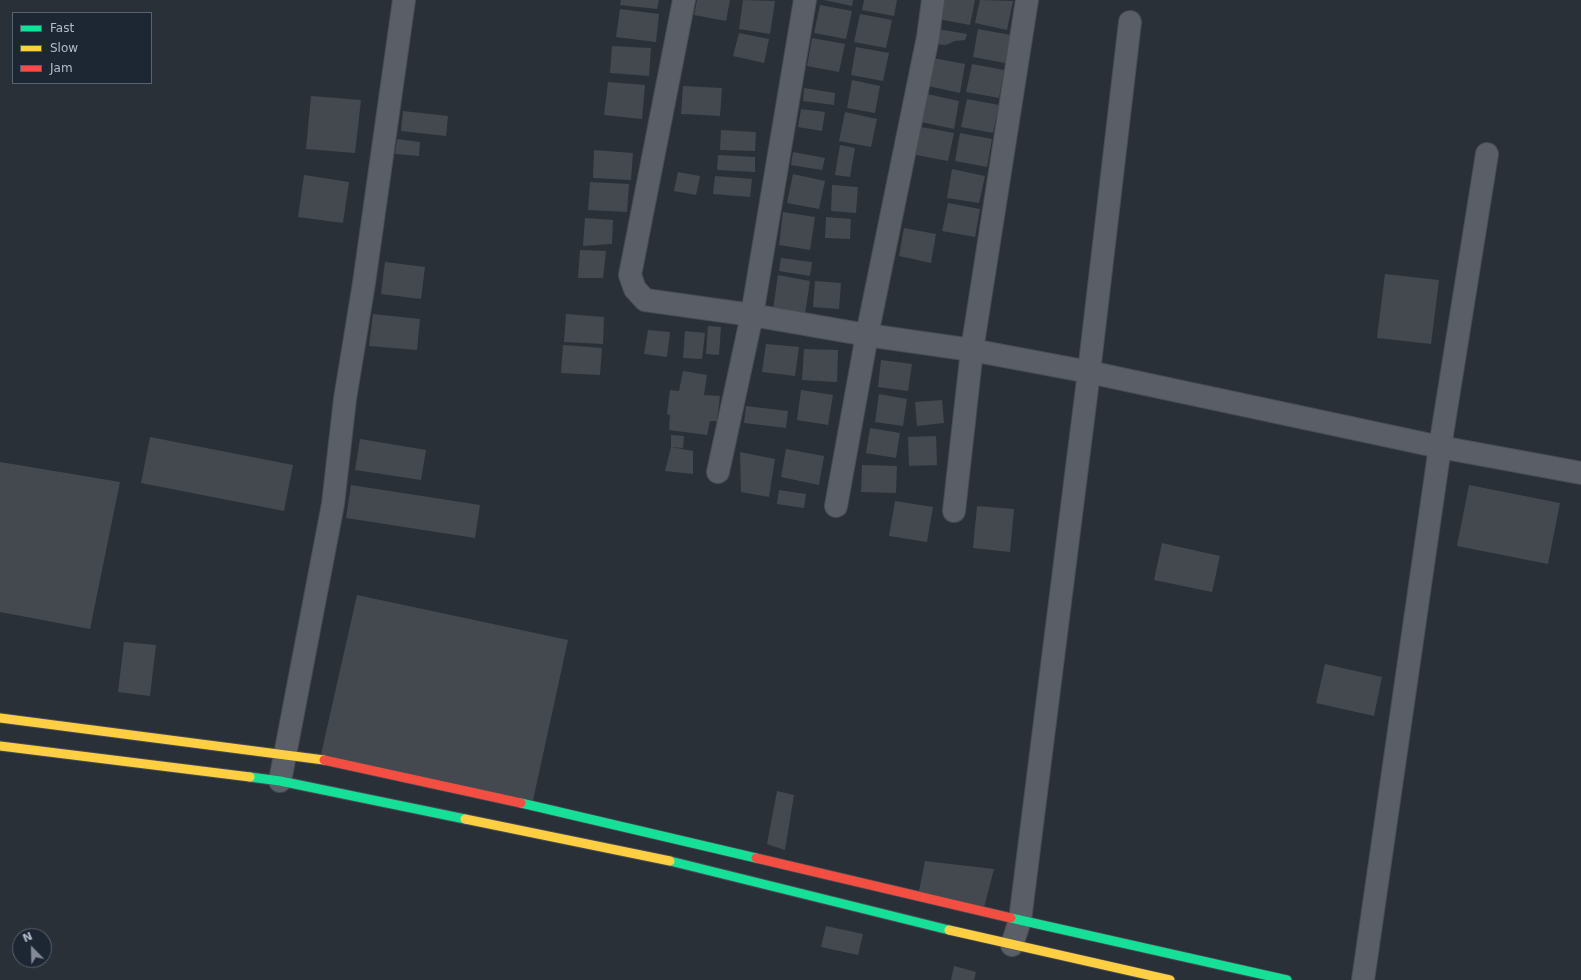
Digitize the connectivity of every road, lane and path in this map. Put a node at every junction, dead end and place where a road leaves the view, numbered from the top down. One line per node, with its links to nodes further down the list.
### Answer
1 (404, 0): 19 (street)
2 (684, 0): 8 (street)
3 (806, 0): 8 (street)
4 (933, 0): 9 (street)
5 (1028, 0): 10 (street)
6 (1130, 22): 11 (street)
7 (1487, 154): 12 (street)
8 (752, 315): 9 (street); 13 (street)
9 (867, 335): 10 (street); 15 (street)
10 (972, 350): 11 (street); 16 (street)
11 (1089, 372): 12 (street); 22 (street)
12 (1440, 446): 14 (street); 26 (street)
13 (718, 472)
14 (1581, 473)
15 (836, 506)
16 (954, 511)
17 (0, 718): 19 (street)
18 (0, 746): 20 (street)
19 (285, 754): 20 (street); 21 (street)
20 (280, 782): 21 (street)
21 (647, 844): 22 (street); 23 (street)
22 (1020, 920): 23 (street); 25 (street)
23 (1012, 945): 24 (street)
24 (1170, 980)
25 (1287, 980)
26 (1363, 980)

